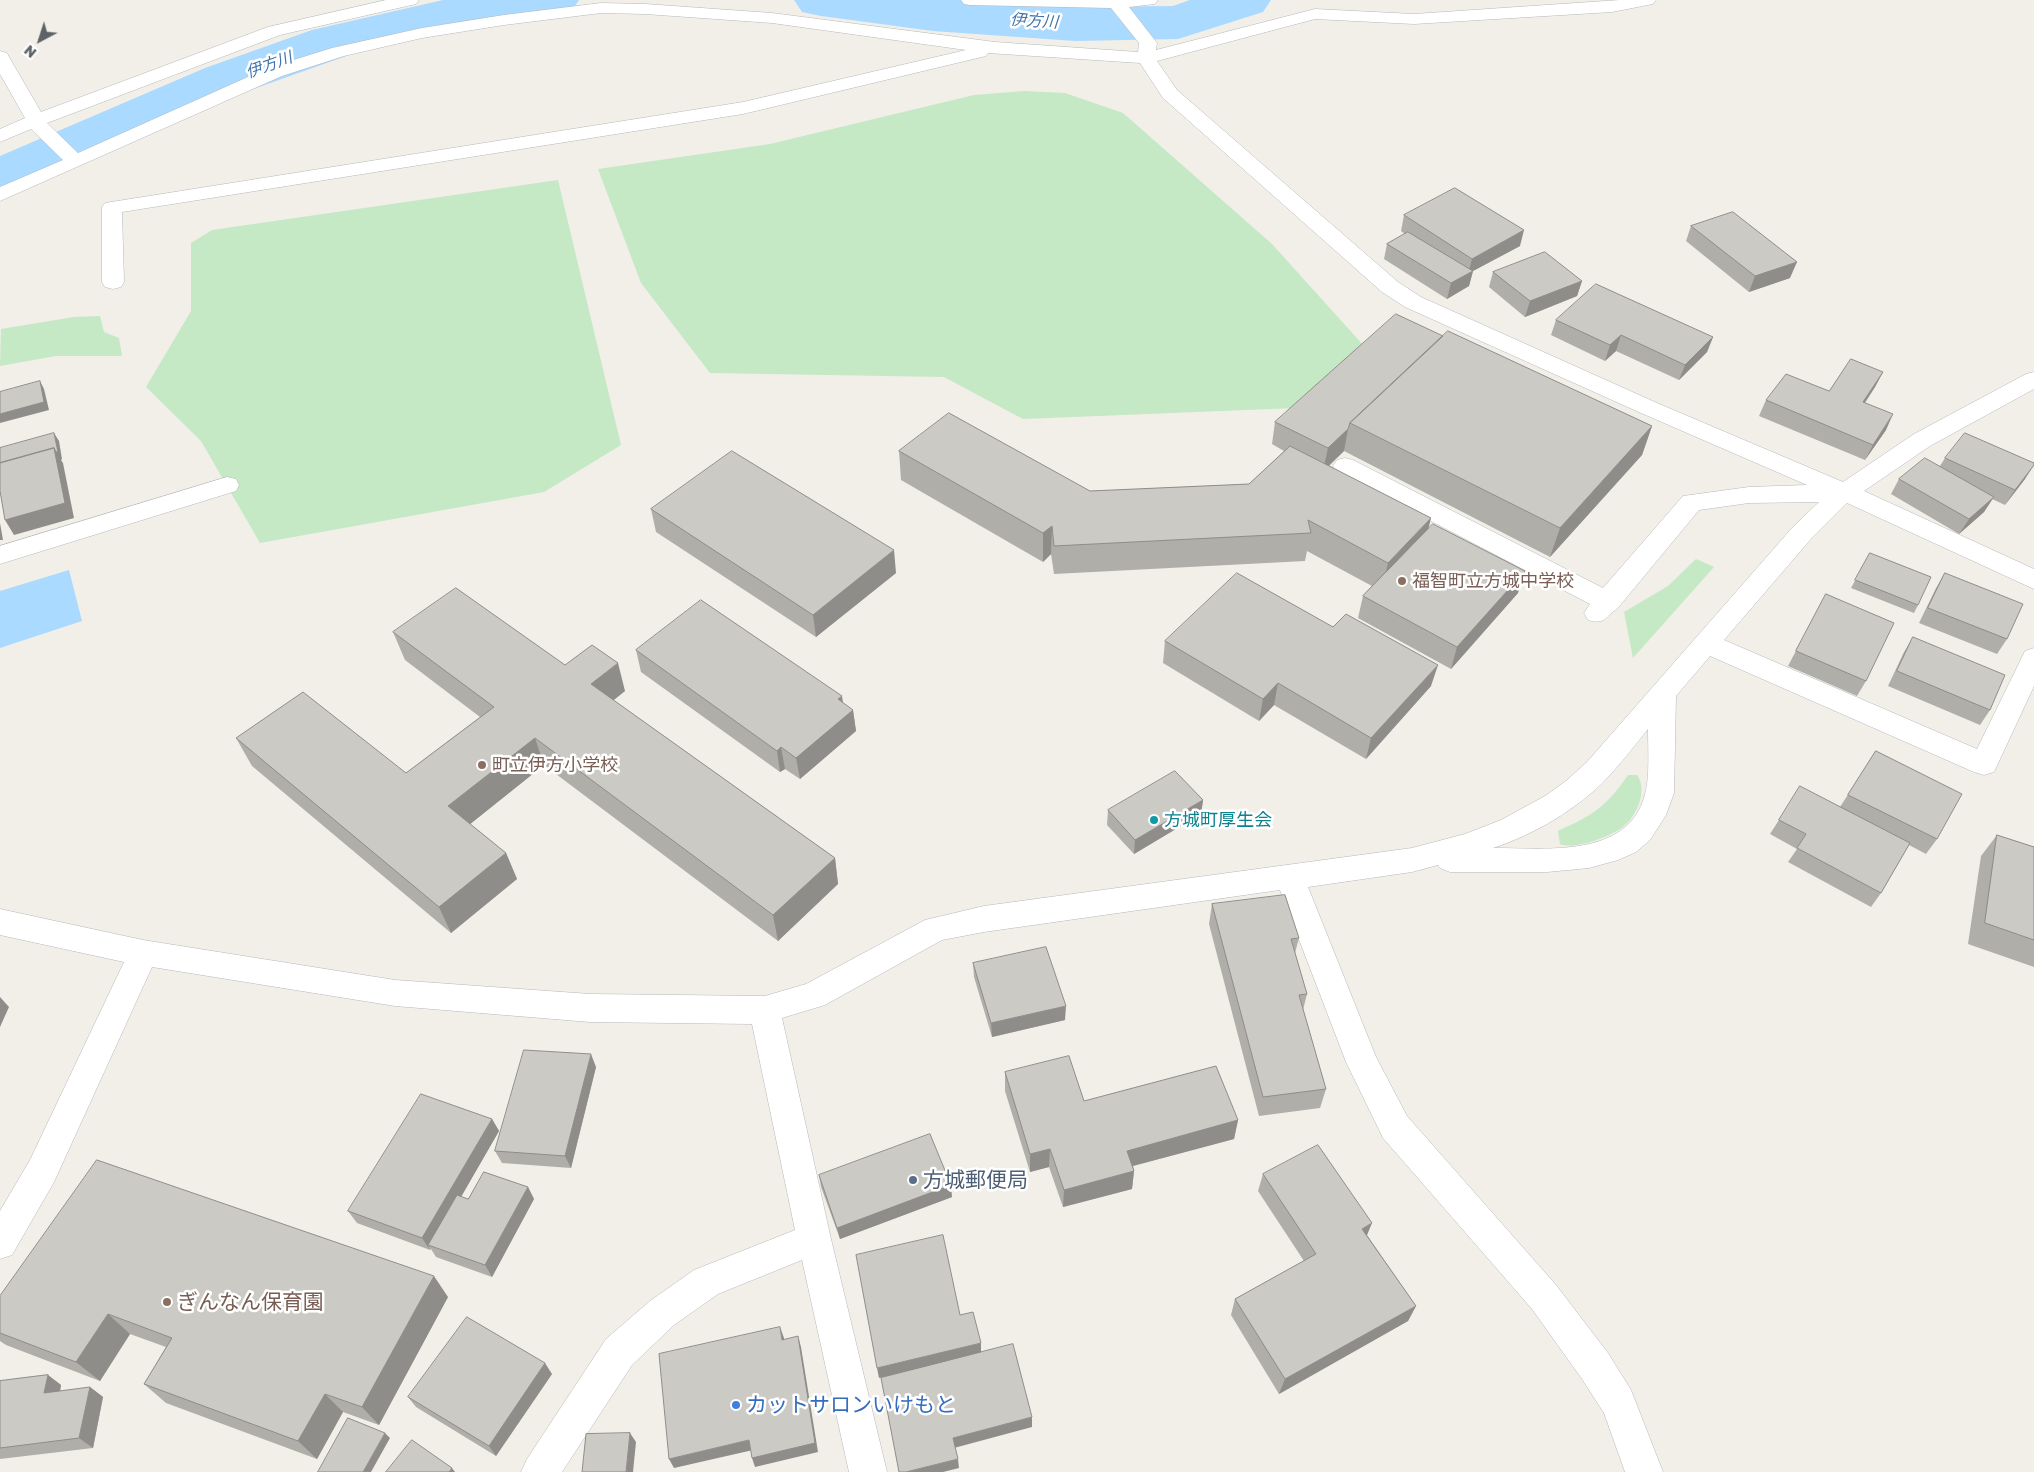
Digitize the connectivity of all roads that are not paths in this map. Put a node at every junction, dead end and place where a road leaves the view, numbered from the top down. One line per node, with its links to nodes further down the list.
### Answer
1 (410, 0): 9 (street)
2 (970, 0): 5 (street)
3 (1149, 0): 5 (street)
4 (1647, 0): 7 (street)
5 (1117, 5): 7 (street)
6 (995, 48): 7 (street); 11 (street); 13 (street)
7 (1147, 50): 17 (street)
8 (0, 57): 9 (street)
9 (39, 125): 10 (street); 11 (street)
10 (0, 136)
11 (73, 157): 12 (street)
12 (0, 195)
13 (112, 282)
14 (2034, 379): 17 (street)
15 (1345, 466): 17 (street)
16 (227, 485): 18 (street)
17 (1843, 493): 19 (street); 20 (street)
18 (0, 555)
19 (2034, 580)
20 (1707, 644): 21 (street); 22 (street)
21 (2034, 658)
22 (1663, 694): 23 (street); 23 (street)
23 (1412, 860): 24 (street)
24 (1289, 877): 27 (street); 32 (street)
25 (0, 922): 26 (street)
26 (143, 953): 27 (street); 29 (street)
27 (765, 1010): 28 (street)
28 (814, 1239): 30 (street); 31 (street)
29 (0, 1243)
30 (540, 1472)
31 (868, 1472)
32 (1644, 1472)

